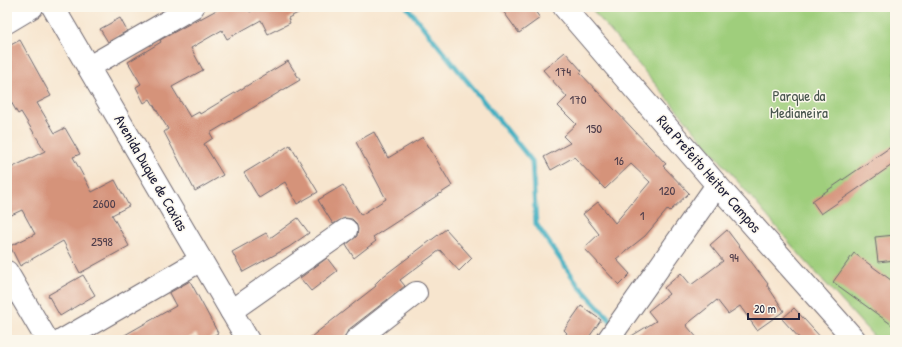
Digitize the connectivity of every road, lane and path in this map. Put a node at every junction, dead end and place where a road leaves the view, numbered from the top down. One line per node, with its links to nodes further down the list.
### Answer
1 (32, 7): 5 (street)
2 (53, 7): 6 (street, Avenida Duque de Caxias)
3 (193, 7): 6 (street)
4 (564, 7): 7 (street, Rua Prefeito Heitor Campos)
5 (7, 22)
6 (89, 67): 9 (street, Avenida Duque de Caxias)
7 (717, 185): 17 (street); 18 (street, Rua Prefeito Heitor Campos)
8 (346, 230): 12 (street)
9 (201, 260): 12 (street, Avenida Duque de Caxias); 14 (street)
10 (7, 272): 13 (street)
11 (416, 293): 16 (street)
12 (231, 311): 15 (street, Avenida Duque de Caxias)
13 (47, 340)
14 (63, 340)
15 (248, 340)
16 (356, 340)
17 (608, 340)
18 (855, 340)

